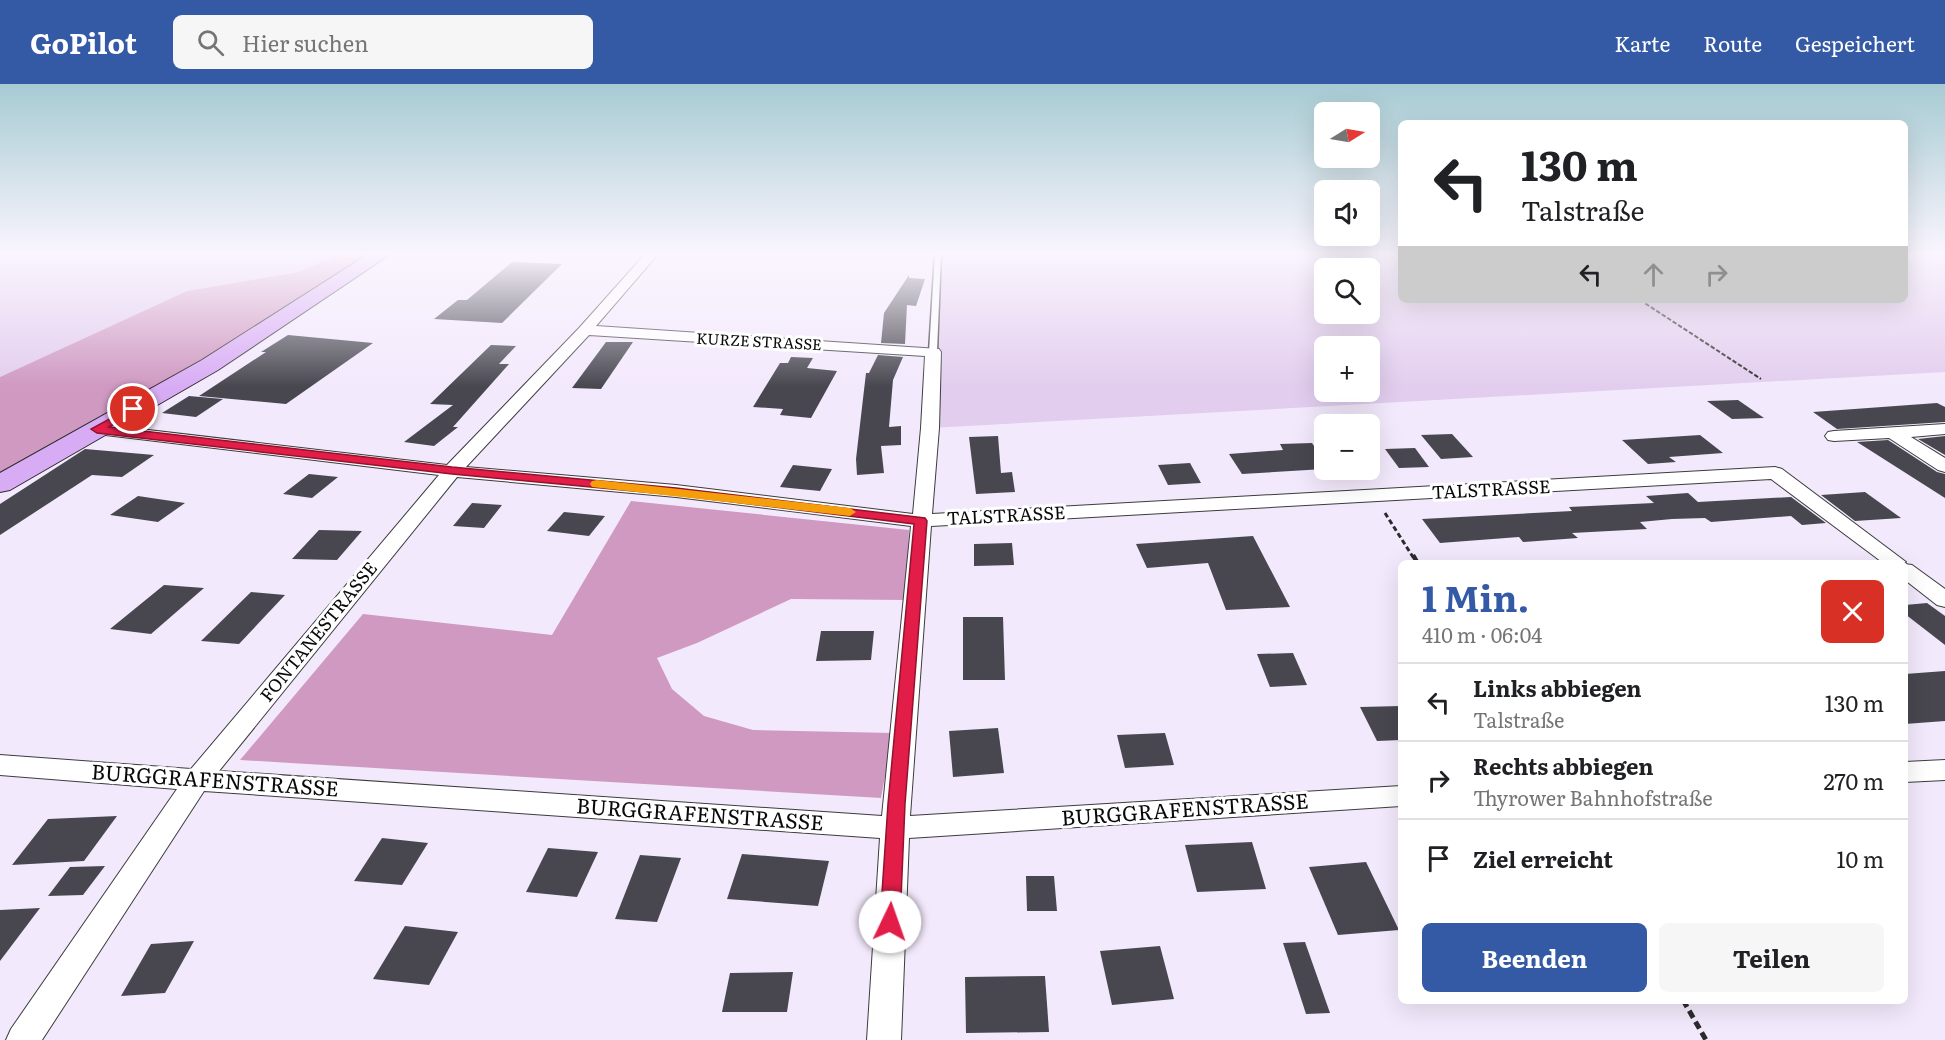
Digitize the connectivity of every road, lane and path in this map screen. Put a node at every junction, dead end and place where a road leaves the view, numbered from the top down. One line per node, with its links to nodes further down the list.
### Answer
1 (315, 298): 8 (main road)
2 (614, 298): 5 (street, FONTANESTRASSE)
3 (936, 298): 6 (lane)
4 (1645, 303): 7 (path)
5 (585, 330): 6 (street, KURZE STRASSE); 13 (street, FONTANESTRASSE)
6 (933, 352): 16 (street)
7 (1761, 379)
8 (97, 429): 13 (street, TALSTRASSE); 14 (main road)
9 (1945, 429): 10 (street)
10 (1892, 433): 11 (street); 12 (street)
11 (1834, 436)
12 (1945, 466)
13 (452, 471): 16 (street, TALSTRASSE); 24 (street, FONTANESTRASSE)
14 (0, 483)
15 (1375, 497): 16 (street, TALSTRASSE); 17 (path); 18 (street, TALSTRASSE)
16 (921, 521): 26 (street)
17 (1416, 560)
18 (1892, 560)
19 (1908, 572): 20 (street)
20 (1945, 600)
21 (0, 765): 24 (street, BURGGRAFENSTRASSE)
22 (1945, 770): 23 (street)
23 (1908, 772)
24 (197, 780): 26 (street, BURGGRAFENSTRASSE); 28 (street, FONTANESTRASSE)
25 (1398, 796): 26 (street, BURGGRAFENSTRASSE)
26 (895, 828): 29 (street)
27 (1685, 1004): 30 (path)
28 (23, 1040)
29 (884, 1040)
30 (1706, 1040)

